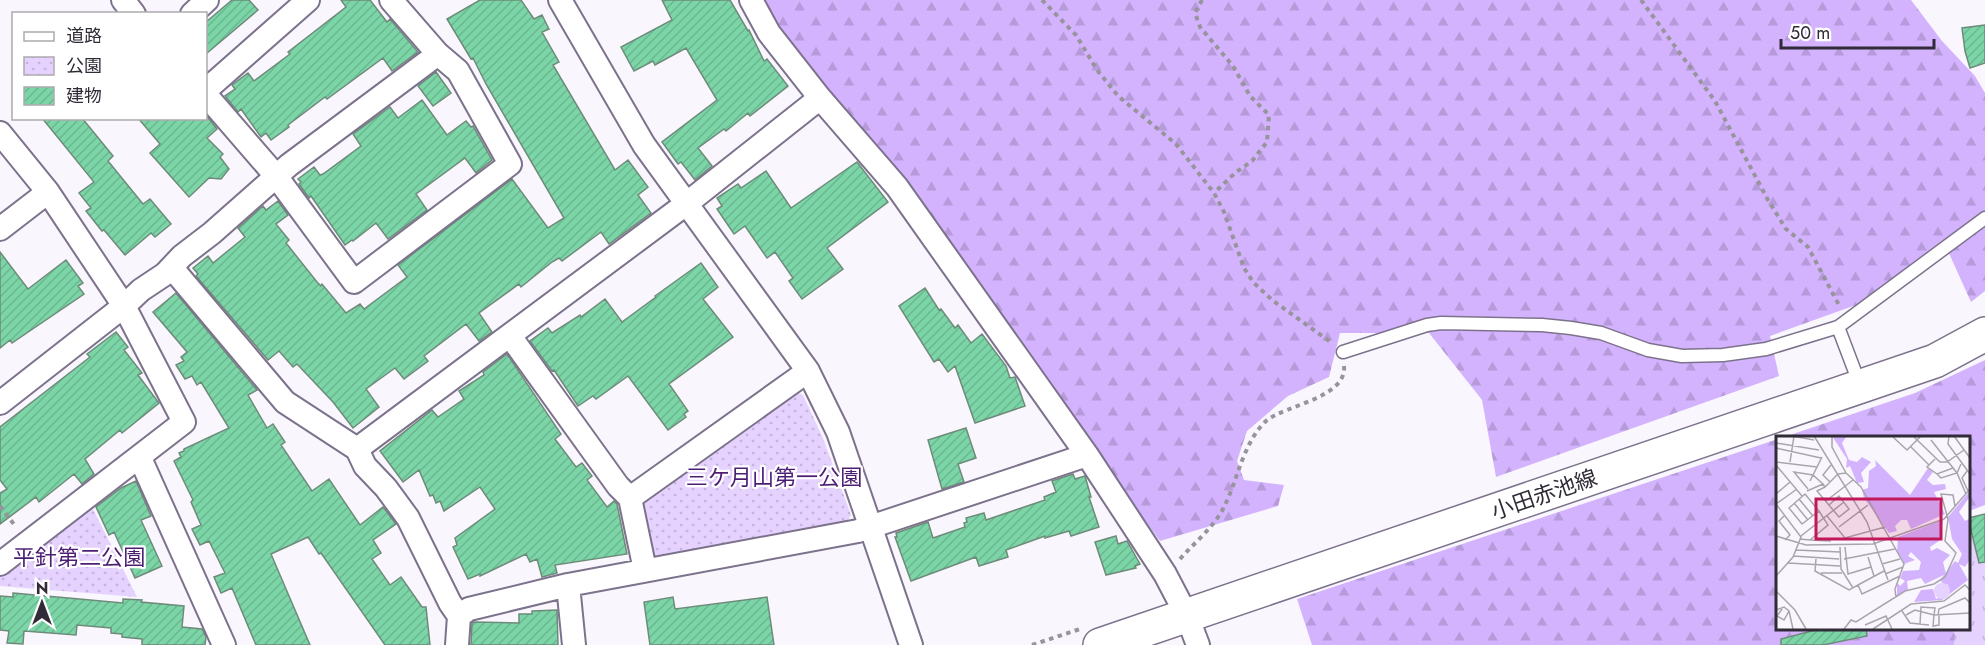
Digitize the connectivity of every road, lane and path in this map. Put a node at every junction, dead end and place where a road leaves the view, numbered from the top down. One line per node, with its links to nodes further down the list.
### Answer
1 (123, 0): 10 (street)
2 (207, 0): 11 (street)
3 (308, 0): 13 (street)
4 (391, 0): 12 (street)
5 (560, 0): 20 (street)
6 (751, 0): 15 (street)
7 (1042, 0): 19 (path)
8 (1202, 0): 19 (path)
9 (1641, 0): 25 (path)
10 (132, 12)
11 (194, 12)
12 (438, 54): 17 (street); 17 (street)
13 (207, 89)
14 (207, 97): 17 (street)
15 (820, 98): 20 (street); 33 (street)
16 (0, 133): 18 (street)
17 (276, 176): 23 (street)
18 (48, 192): 22 (street); 24 (street)
19 (1214, 193): 28 (path)
20 (686, 204): 27 (street); 29 (street)
21 (1985, 219): 25 (lane)
22 (0, 229)
23 (172, 268): 24 (street); 32 (street)
24 (124, 306): 31 (street); 34 (street)
25 (1843, 324): 28 (lane); 30 (lane)
26 (1985, 334): 30 (street, 小田赤池線)
27 (510, 336): 32 (street); 35 (street)
28 (1343, 352): 39 (path)
29 (808, 371): 35 (street); 36 (street)
30 (1860, 386): 42 (street, 小田赤池線)
31 (0, 403)
32 (357, 449): 41 (street)
33 (1087, 455): 36 (street); 39 (street)
34 (140, 458): 37 (street); 43 (street)
35 (630, 498): 38 (street)
36 (871, 527): 38 (street); 46 (street)
37 (0, 564)
38 (645, 570): 40 (street)
39 (1165, 574): 42 (street)
40 (568, 585): 41 (street); 45 (street)
41 (459, 616): 44 (street)
42 (1192, 630): 47 (street, 小田赤池線)
43 (224, 645)
44 (456, 645)
45 (574, 645)
46 (911, 645)
47 (1100, 645)

